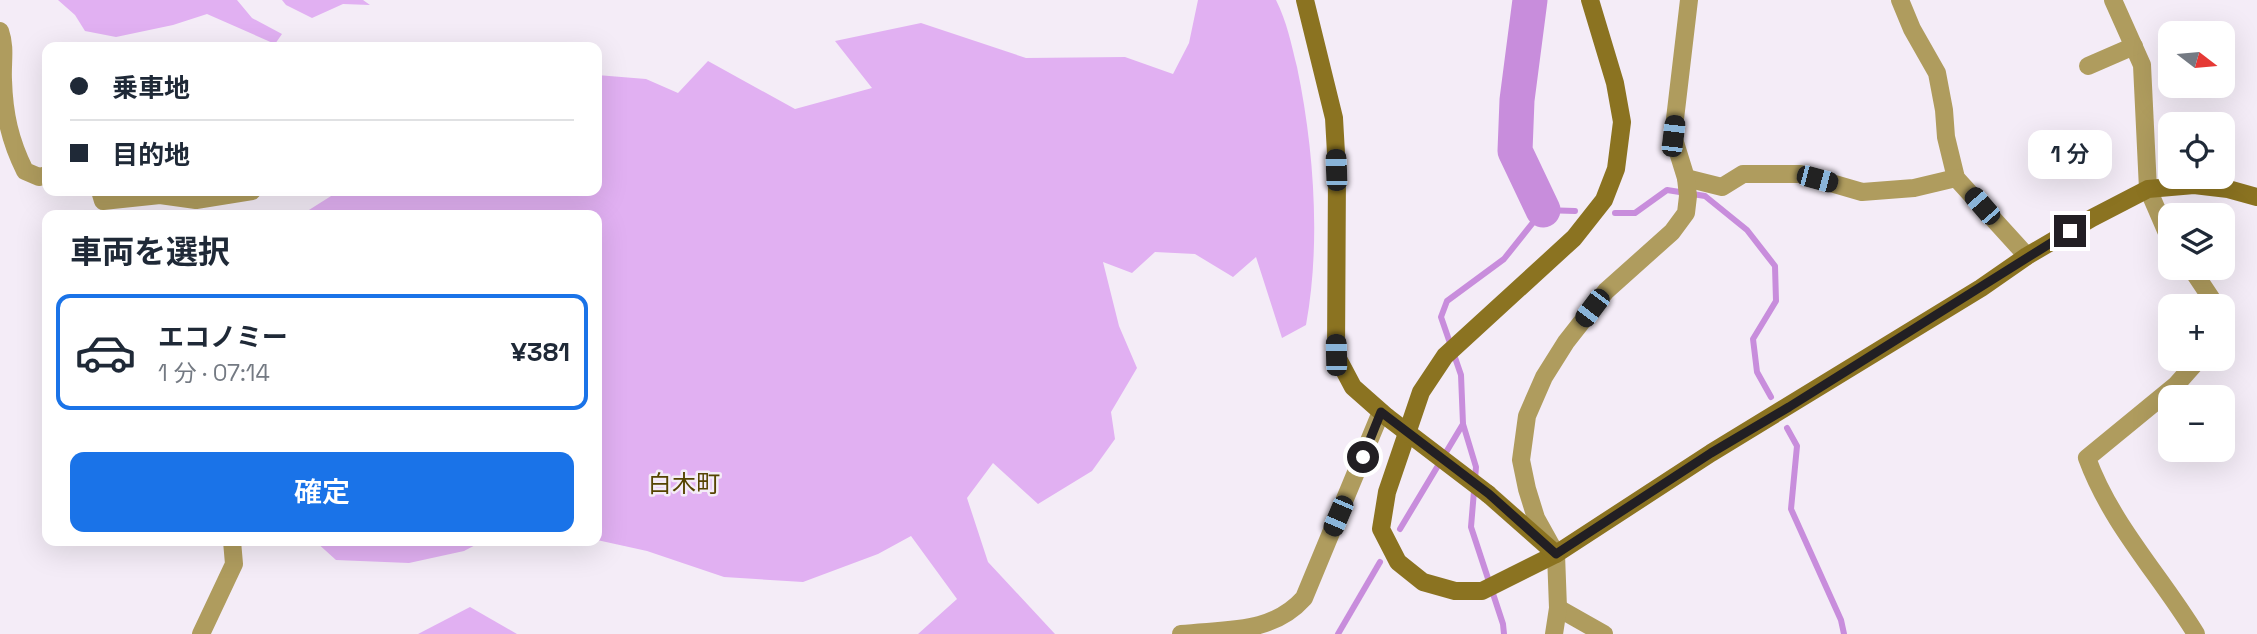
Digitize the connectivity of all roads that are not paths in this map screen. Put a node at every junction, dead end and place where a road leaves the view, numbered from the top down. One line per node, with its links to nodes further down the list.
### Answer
1 (1305, 0): 21 (street)
2 (1590, 0): 23 (street)
3 (1689, 0): 11 (street)
4 (1900, 0): 10 (street)
5 (2113, 0): 7 (street)
6 (0, 31): 9 (street)
7 (2134, 46): 8 (street); 12 (street)
8 (2088, 66)
9 (42, 176)
10 (1956, 178): 11 (street); 19 (street)
11 (1687, 185): 23 (street)
12 (2148, 188): 17 (street); 18 (street); 19 (street)
13 (102, 196): 14 (street)
14 (150, 196)
15 (167, 196): 16 (street)
16 (221, 196)
17 (2257, 197)
18 (2158, 212)
19 (2027, 256): 23 (street)
20 (2188, 371): 29 (street)
21 (1384, 415): 23 (street, bridge); 26 (street)
22 (232, 546): 25 (street)
23 (1556, 554): 24 (street)
24 (1558, 608): 27 (street); 28 (street)
25 (201, 634)
26 (1181, 634)
27 (1554, 634)
28 (1604, 634)
29 (2196, 634)

